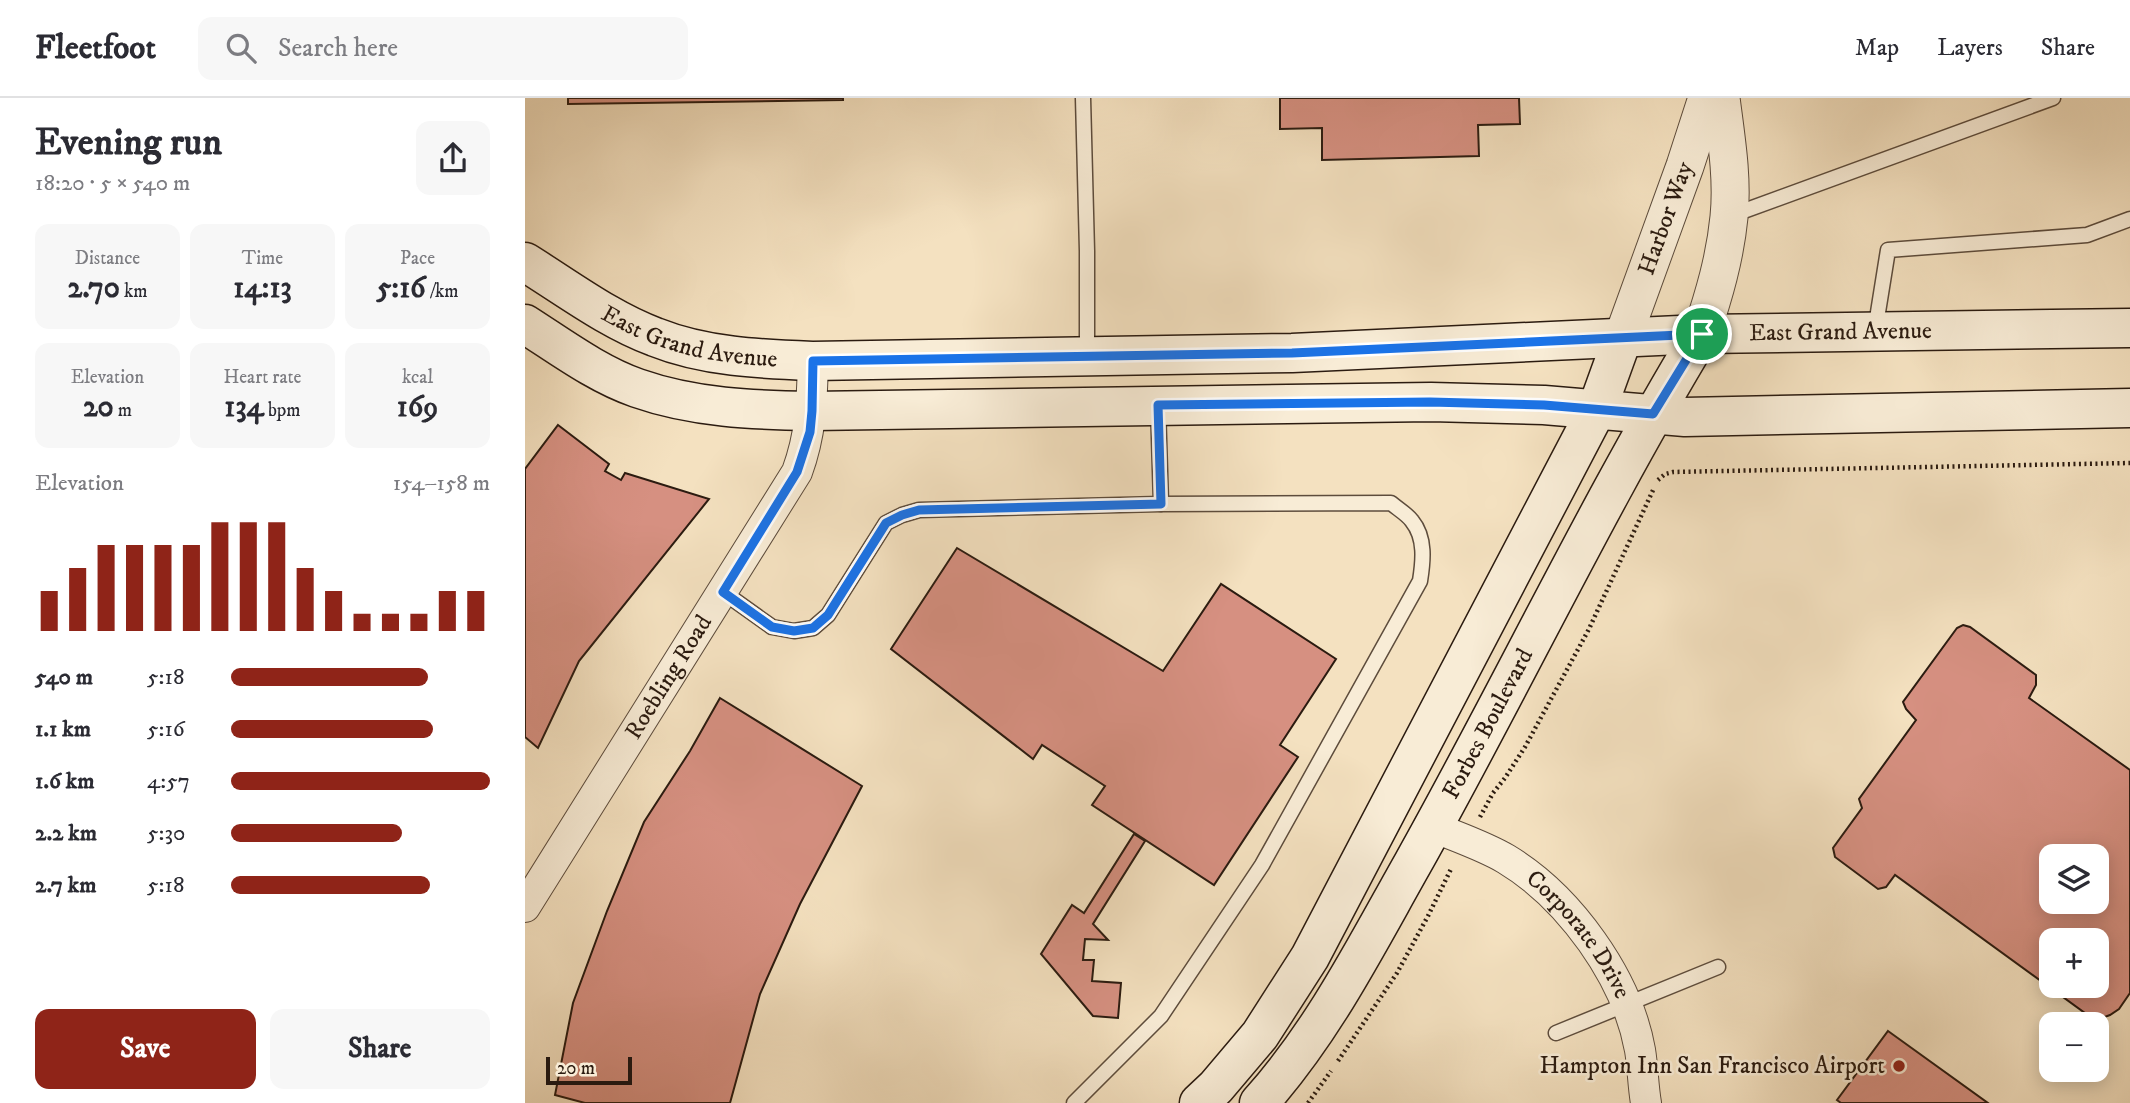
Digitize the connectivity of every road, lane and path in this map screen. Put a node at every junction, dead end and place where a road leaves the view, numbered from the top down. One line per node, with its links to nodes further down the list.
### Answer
1 (1083, 98): 13 (lane)
2 (1707, 98): 12 (street, Harbor Way)
3 (1721, 98): 5 (street, Harbor Way)
4 (2053, 98): 5 (lane)
5 (1729, 216): 11 (street, Harbor Way)
6 (2130, 219): 10 (lane)
7 (525, 262): 14 (main road, East Grand Avenue)
8 (2130, 328): 10 (main road, East Grand Avenue)
9 (527, 331): 18 (main road)
10 (1875, 332): 11 (main road, East Grand Avenue)
11 (1702, 334): 12 (main road, East Grand Avenue); 19 (main road, Forbes Boulevard)
12 (1623, 337): 13 (main road, East Grand Avenue); 17 (main road, Forbes Boulevard)
13 (1087, 356): 14 (main road, East Grand Avenue)
14 (813, 361): 18 (street, Roebling Road)
15 (1158, 405): 17 (main road); 18 (main road); 21 (lane)
16 (2130, 408): 19 (main road)
17 (1597, 409): 19 (main road); 29 (main road, Forbes Boulevard)
18 (812, 411): 22 (street, Roebling Road)
19 (1653, 414): 23 (main road, Forbes Boulevard)
20 (2130, 463): 23 (path)
21 (1161, 504): 22 (lane); 28 (lane)
22 (723, 592): 24 (street, Roebling Road)
23 (1450, 834): 26 (street, Corporate Drive); 30 (main road, Forbes Boulevard); 31 (path)
24 (525, 907)
25 (1718, 967): 26 (lane)
26 (1626, 1005): 27 (lane); 32 (street, Corporate Drive)
27 (1556, 1033)
28 (1074, 1103)
29 (1199, 1103)
30 (1259, 1103)
31 (1308, 1103)
32 (1646, 1103)

